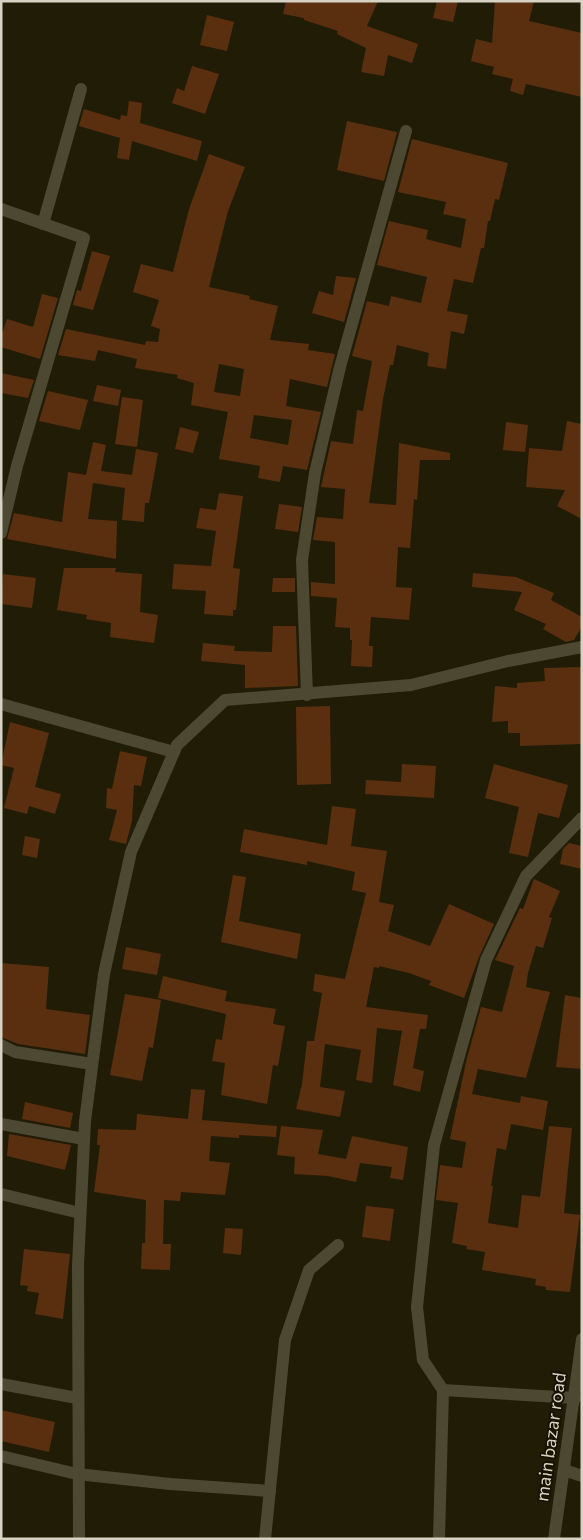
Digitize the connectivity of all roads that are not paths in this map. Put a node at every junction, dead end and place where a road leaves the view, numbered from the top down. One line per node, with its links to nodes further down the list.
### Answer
1 (81, 89): 4 (street)
2 (406, 131): 7 (street)
3 (1, 209): 4 (street)
4 (43, 224): 5 (street)
5 (1, 534)
6 (582, 647): 7 (street)
7 (307, 695): 9 (street)
8 (1, 704): 9 (street)
9 (174, 752): 12 (street)
10 (582, 818): 20 (street)
11 (1, 1044): 12 (street)
12 (92, 1064): 14 (street)
13 (1, 1124): 14 (street)
14 (84, 1140): 16 (street)
15 (1, 1194): 16 (street)
16 (80, 1213): 21 (street)
17 (338, 1245): 27 (street)
18 (582, 1344): 22 (street, main bazar road)
19 (1, 1384): 21 (street)
20 (443, 1390): 22 (street); 30 (street)
21 (77, 1398): 25 (street)
22 (575, 1398): 24 (street, main bazar road)
23 (1, 1456): 25 (street)
24 (564, 1470): 26 (street); 31 (street, main bazar road)
25 (77, 1474): 27 (street); 28 (street)
26 (582, 1476)
27 (270, 1491): 29 (street)
28 (79, 1539)
29 (265, 1539)
30 (440, 1539)
31 (554, 1539)

